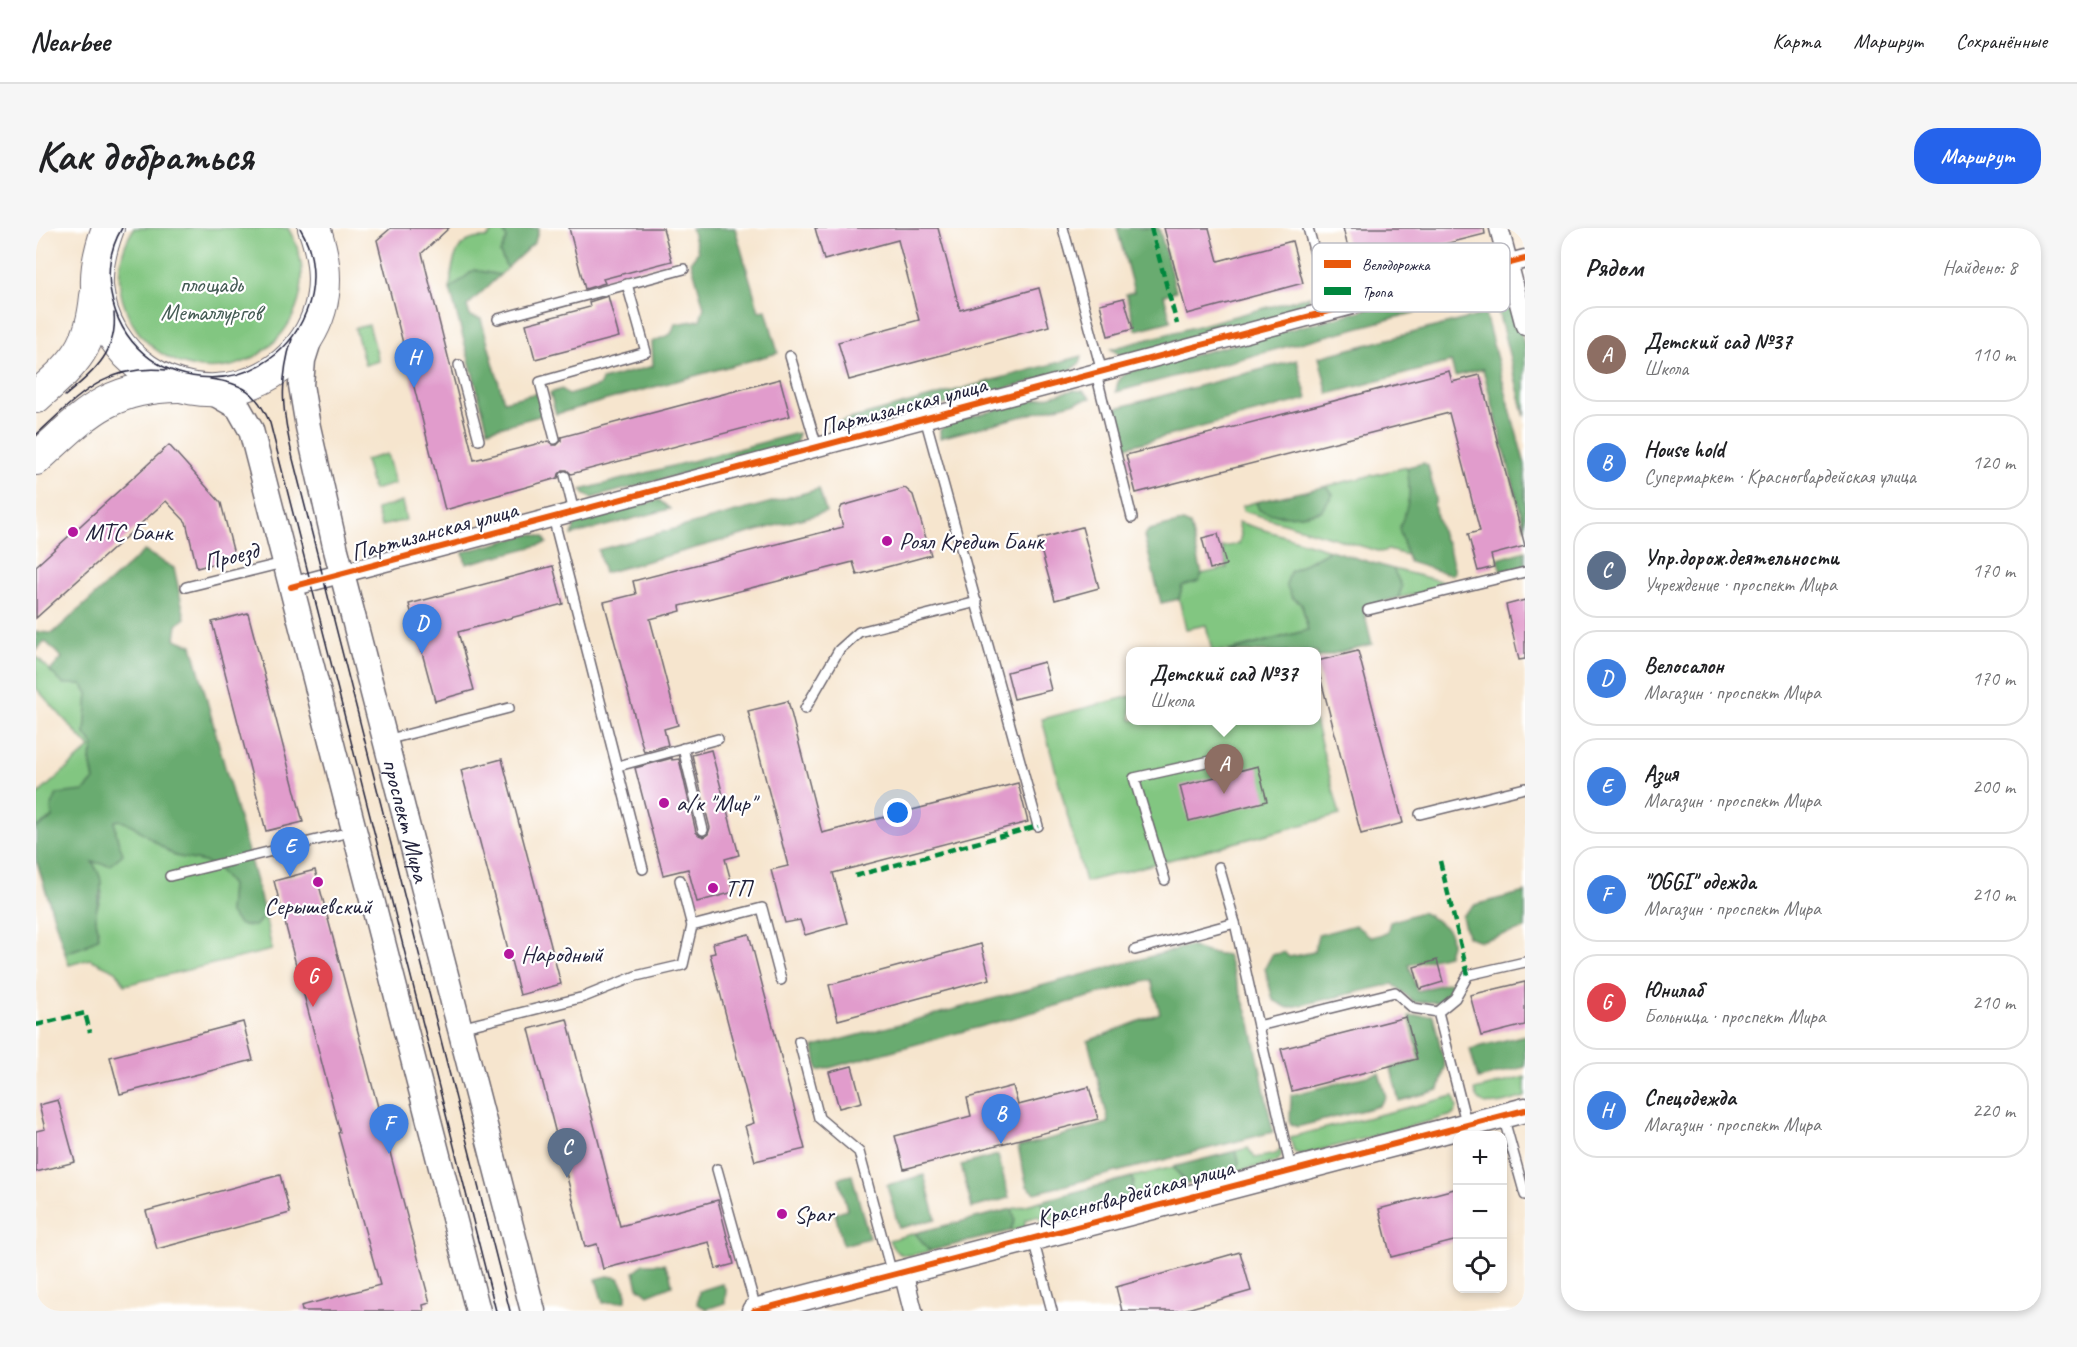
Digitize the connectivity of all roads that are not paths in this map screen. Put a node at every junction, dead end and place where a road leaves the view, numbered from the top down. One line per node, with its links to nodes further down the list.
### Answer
1 (108, 228): 11 (highway)
2 (314, 228): 15 (highway)
3 (1063, 228): 18 (lane)
4 (1308, 228): 6 (lane)
5 (1499, 228): 7 (street)
6 (1312, 243)
7 (1507, 243)
8 (1517, 262): 14 (street)
9 (684, 269): 10 (lane)
10 (627, 284): 13 (lane); 23 (lane)
11 (97, 286): 19 (highway); 21 (highway)
12 (1326, 312): 18 (street, Партизанская улица)
13 (498, 318)
14 (1525, 326)
15 (313, 328): 20 (highway); 33 (main road, проспект Мира)
16 (790, 356): 25 (lane)
17 (459, 365): 24 (lane)
18 (1099, 373): 22 (street, Партизанская улица); 30 (lane)
19 (179, 386): 20 (highway); 26 (highway)
20 (210, 391): 31 (main road)
21 (36, 397)
22 (925, 418): 25 (street, Партизанская улица); 36 (lane)
23 (555, 439)
24 (479, 440)
25 (817, 447): 28 (street, Партизанская улица)
26 (36, 459)
27 (565, 476): 28 (lane)
28 (574, 512): 29 (street, Партизанская улица)
29 (553, 518): 33 (street, Партизанская улица); 44 (lane)
30 (1132, 518)
31 (285, 562): 34 (lane, Проезд); 35 (main road)
32 (1525, 572): 37 (lane)
33 (343, 574): 35 (street, Партизанская улица); 41 (main road, проспект Мира)
34 (186, 587)
35 (291, 587): 49 (main road)
36 (977, 602): 39 (lane); 47 (lane)
37 (1368, 610)
38 (509, 708): 41 (lane)
39 (805, 710)
40 (718, 739): 42 (lane)
41 (386, 740): 62 (main road, проспект Мира)
42 (683, 748): 44 (lane); 48 (lane)
43 (1219, 759): 54 (lane)
44 (618, 766): 51 (lane)
45 (1525, 788): 46 (lane)
46 (1420, 814)
47 (1038, 826)
48 (703, 830)
49 (354, 831): 52 (lane); 71 (main road)
50 (1220, 867): 55 (lane)
51 (643, 869)
52 (170, 876)
53 (680, 880): 56 (lane)
54 (1165, 880)
55 (1235, 923): 57 (lane); 61 (lane)
56 (692, 926): 59 (lane); 62 (lane)
57 (1135, 950)
58 (1525, 962): 60 (lane)
59 (781, 980)
60 (1438, 1012): 61 (lane); 65 (lane)
61 (1258, 1026): 67 (lane)
62 (460, 1028): 72 (main road, проспект Мира)
63 (799, 1041): 70 (lane)
64 (1514, 1113): 65 (main road, Красногвардейская улица); 68 (lane)
65 (1467, 1126): 67 (main road, Красногвардейская улица)
66 (717, 1169): 73 (lane)
67 (1292, 1171): 69 (main road, Красногвардейская улица)
68 (1525, 1195)
69 (1033, 1239): 70 (main road, Красногвардейская улица); 75 (lane)
70 (897, 1274): 73 (main road, Красногвардейская улица); 74 (street)
71 (478, 1311)
72 (533, 1311)
73 (756, 1311)
74 (913, 1311)
75 (1052, 1311)

